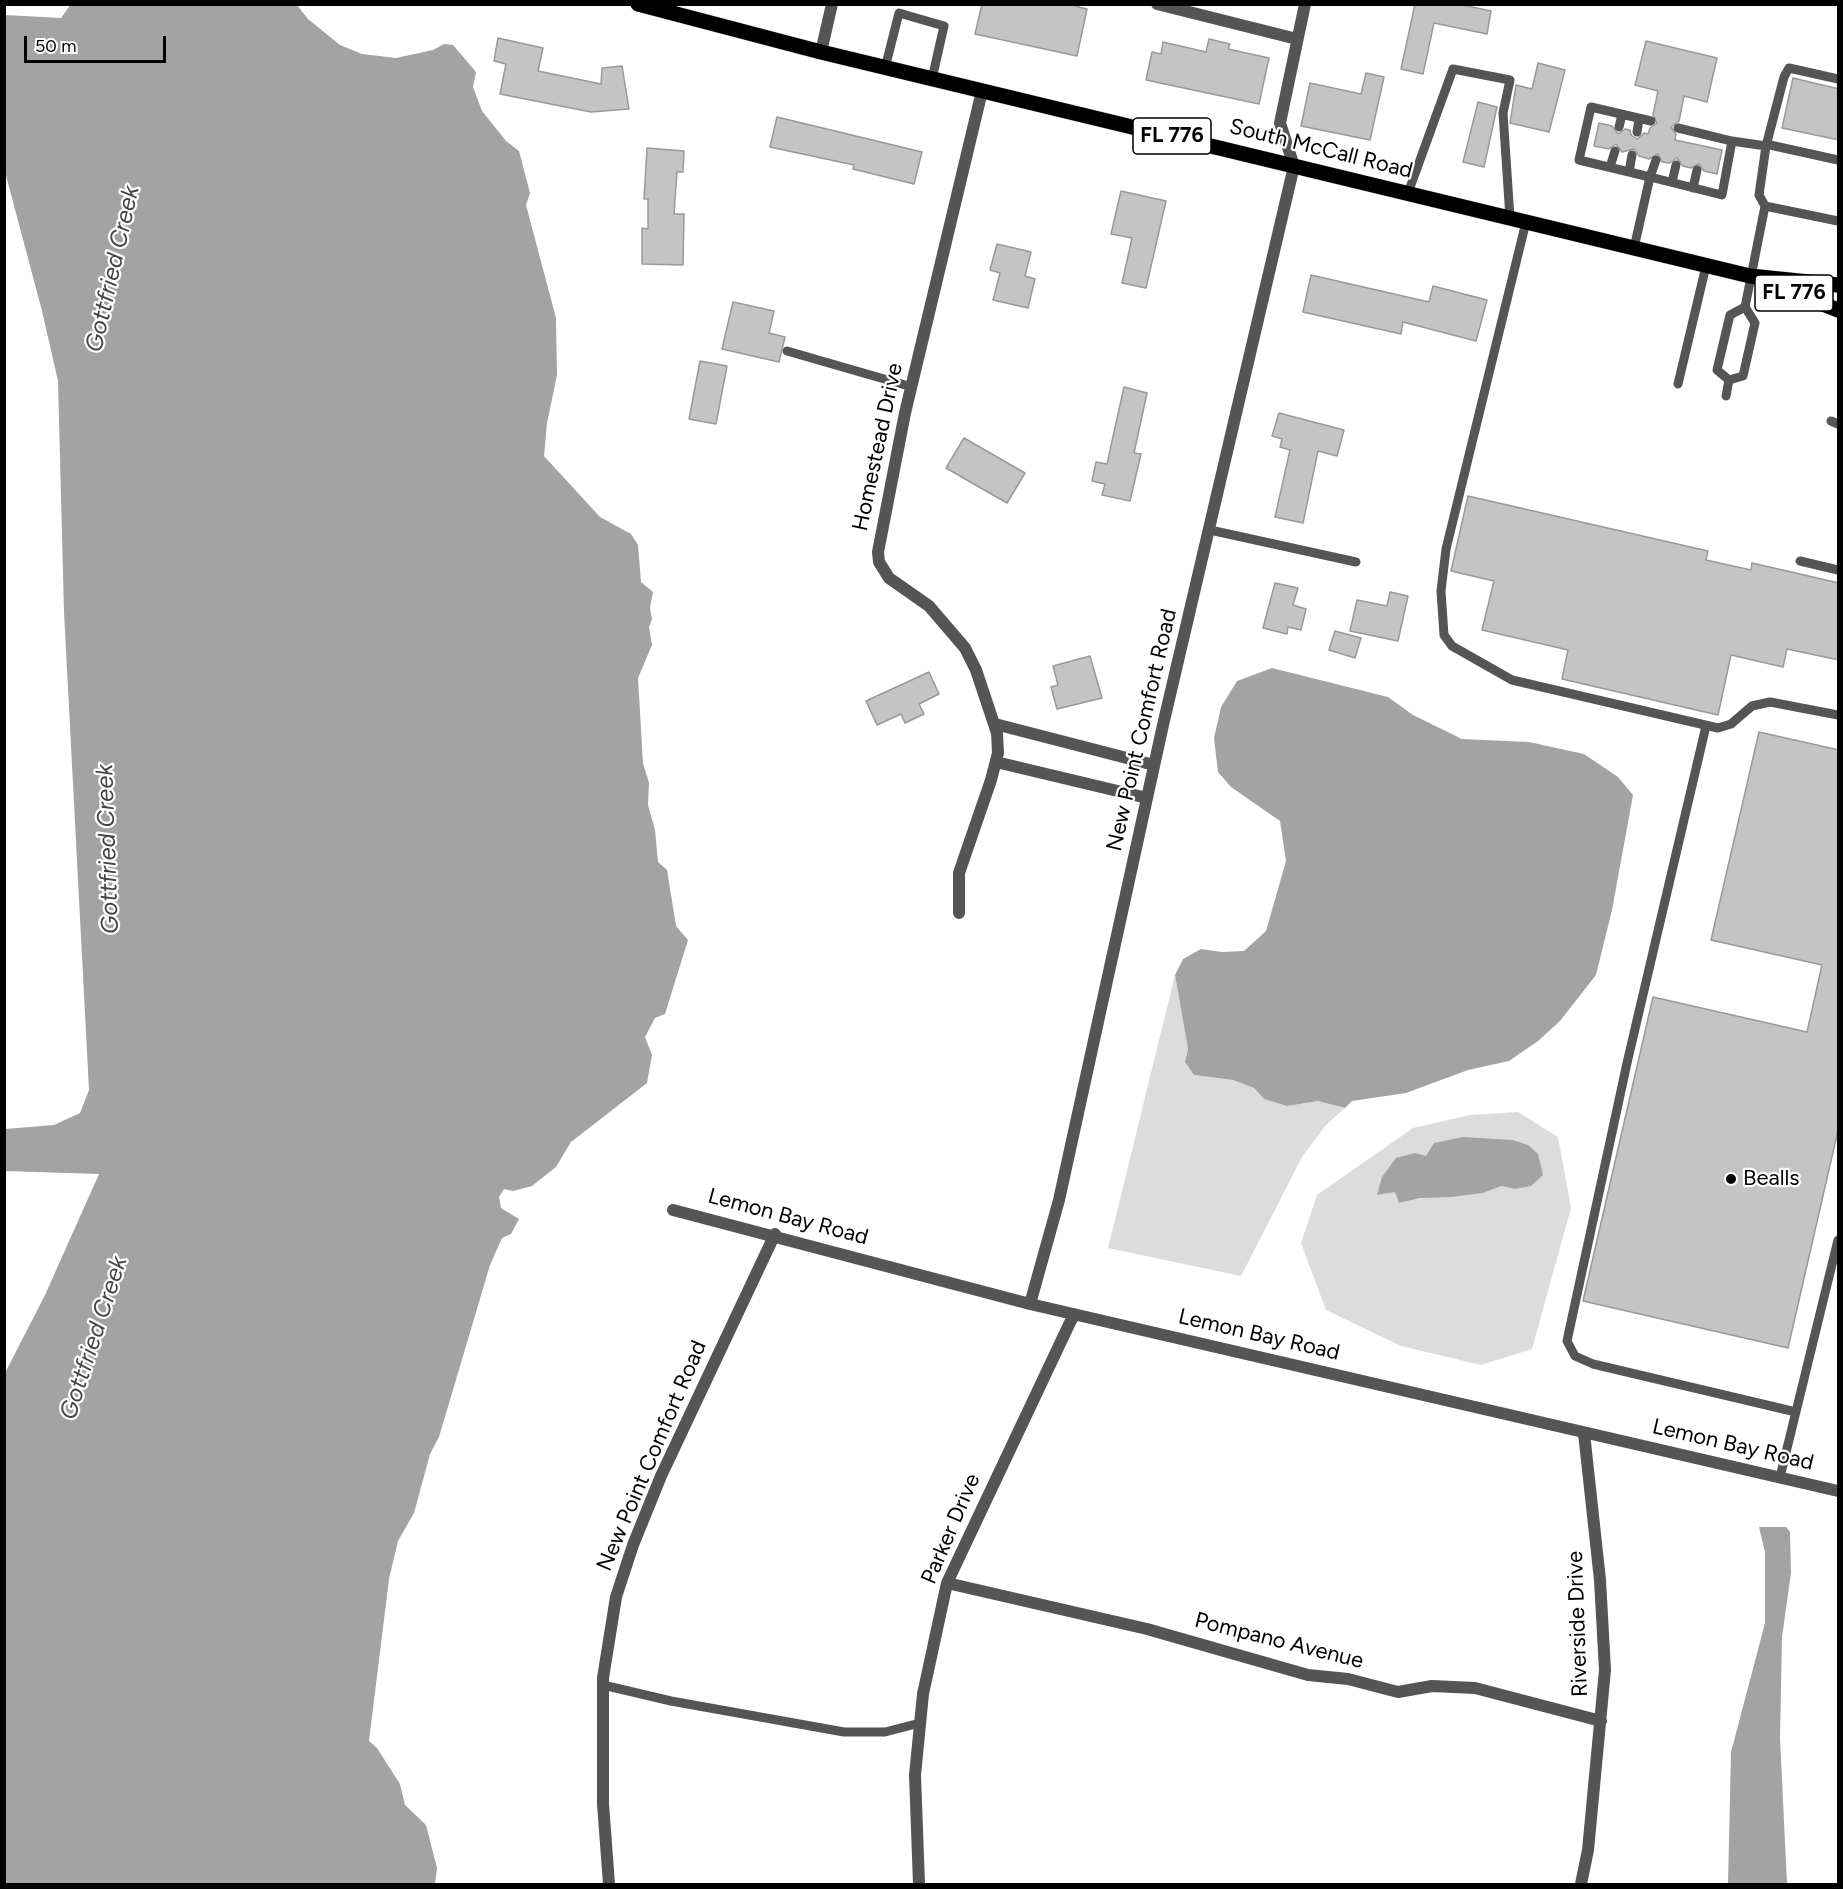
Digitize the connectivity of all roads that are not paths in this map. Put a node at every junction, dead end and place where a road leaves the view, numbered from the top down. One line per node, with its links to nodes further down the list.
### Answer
1 (638, 4): 6 (main road, South McCall Road / FL 776)
2 (832, 4): 6 (street)
3 (1157, 4): 5 (street)
4 (1305, 4): 5 (street)
5 (1297, 39): 26 (street)
6 (820, 52): 7 (main road, South McCall Road / FL 776)
7 (885, 68): 8 (main road, South McCall Road / FL 776); 8 (lane)
8 (932, 79): 10 (main road, South McCall Road / FL 776)
9 (1839, 79): 20 (lane)
10 (982, 91): 26 (main road, South McCall Road / FL 776); 47 (street, Homestead Drive)
11 (1622, 115): 12 (lane); 14 (lane); 27 (lane)
12 (1639, 119): 13 (lane); 15 (lane)
13 (1651, 122)
14 (1619, 127)
15 (1637, 132)
16 (1704, 134): 17 (lane); 18 (lane); 19 (lane)
17 (1681, 141)
18 (1732, 141): 20 (lane); 32 (lane)
19 (1702, 146)
20 (1766, 146): 24 (lane); 34 (lane)
21 (1615, 151): 27 (lane)
22 (1632, 155): 29 (lane)
23 (1656, 160): 30 (lane)
24 (1839, 160)
25 (1676, 165): 31 (lane)
26 (1294, 166): 33 (main road, South McCall Road / FL 776); 49 (street, New Point Comfort Road)
27 (1610, 167): 29 (lane)
28 (1698, 170): 32 (lane)
29 (1629, 172): 30 (lane)
30 (1650, 177): 31 (lane); 38 (lane)
31 (1672, 182): 32 (lane)
32 (1693, 188)
33 (1408, 193): 35 (main road, South McCall Road / FL 776); 35 (lane)
34 (1765, 206): 37 (lane); 40 (lane)
35 (1510, 218): 36 (main road, South McCall Road / FL 776)
36 (1526, 222): 38 (main road, South McCall Road / FL 776); 55 (lane)
37 (1839, 222)
38 (1634, 248): 39 (main road, South McCall Road / FL 776)
39 (1706, 266): 40 (main road, South McCall Road / FL 776); 46 (lane)
40 (1750, 276): 41 (main road, South McCall Road / FL 776); 42 (lane); 43 (main road, South McCall Road / FL 776)
41 (1839, 285)
42 (1745, 307): 45 (lane); 45 (lane)
43 (1839, 310)
44 (787, 351): 47 (lane)
45 (1729, 380): 48 (lane)
46 (1678, 384)
47 (912, 387): 54 (street, Homestead Drive)
48 (1726, 396)
49 (1210, 530): 50 (lane); 57 (street, New Point Comfort Road)
50 (1356, 561)
51 (1800, 561): 52 (lane)
52 (1839, 570)
53 (1839, 715): 55 (lane)
54 (995, 724): 56 (street, Homestead Drive); 57 (street)
55 (1706, 726): 65 (lane)
56 (996, 762): 58 (street); 59 (street, Homestead Drive)
57 (1155, 765): 58 (street, New Point Comfort Road)
58 (1147, 798): 63 (street, New Point Comfort Road)
59 (959, 913)
60 (673, 1210): 61 (street, Lemon Bay Road)
61 (775, 1234): 63 (street, Lemon Bay Road); 70 (street, New Point Comfort Road)
62 (1839, 1240): 65 (lane)
63 (1030, 1304): 64 (street, Lemon Bay Road)
64 (1074, 1314): 66 (street, Lemon Bay Road); 69 (street, Parker Drive)
65 (1796, 1412): 67 (lane)
66 (1584, 1433): 67 (street, Lemon Bay Road); 71 (street, Riverside Drive)
67 (1780, 1477): 68 (street, Lemon Bay Road)
68 (1839, 1491)
69 (947, 1583): 71 (street, Pompano Avenue); 72 (street, Parker Drive)
70 (603, 1685): 72 (lane); 73 (street, New Point Comfort Road)
71 (1601, 1721): 75 (street, Riverside Drive)
72 (920, 1723): 74 (street, Parker Drive)
73 (609, 1884)
74 (920, 1884)
75 (1581, 1884)

